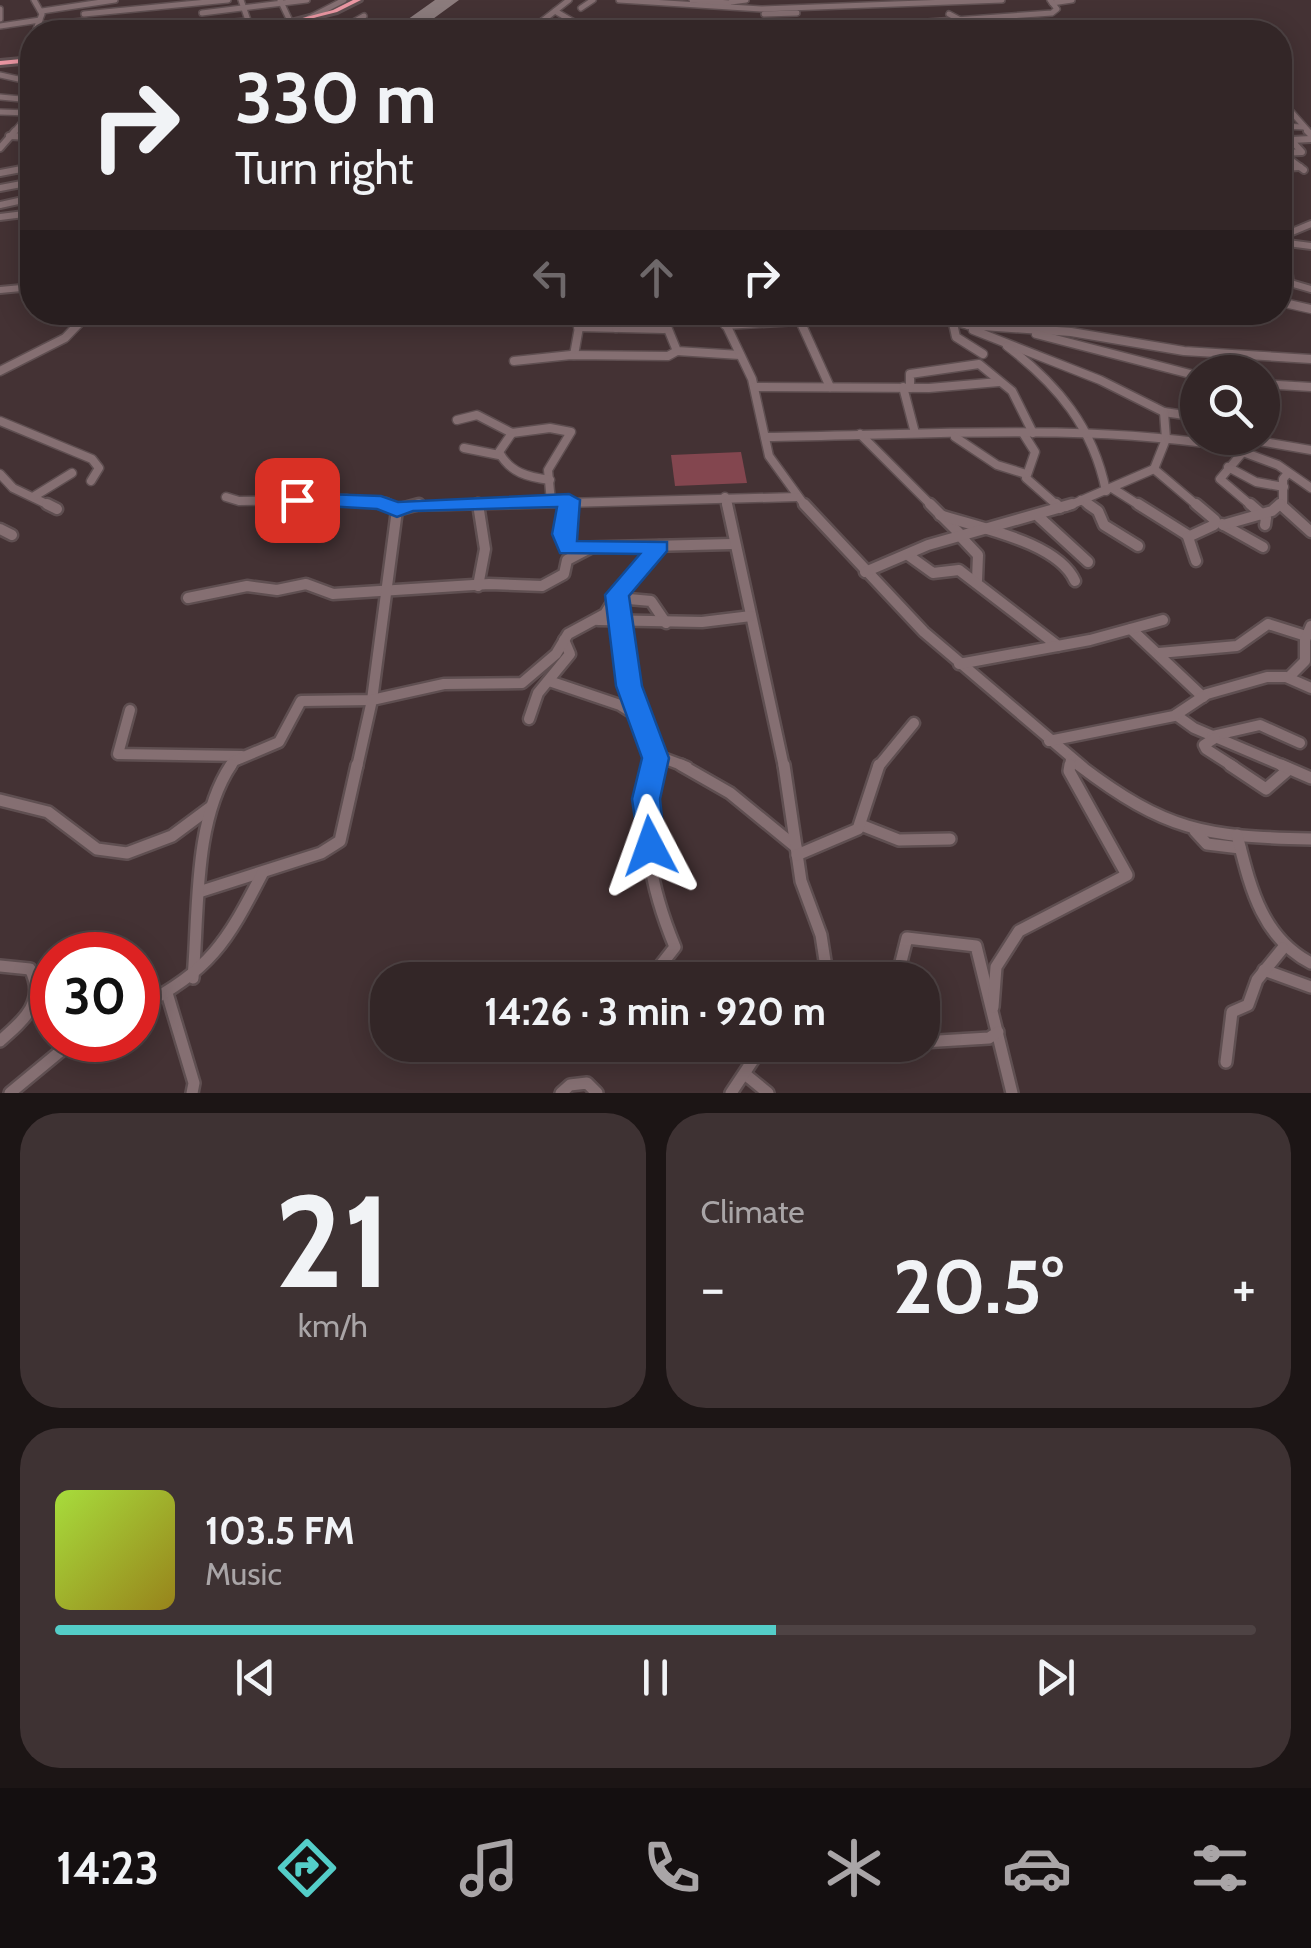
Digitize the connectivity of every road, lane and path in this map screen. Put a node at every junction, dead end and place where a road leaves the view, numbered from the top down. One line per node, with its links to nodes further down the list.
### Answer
1 (34, 0): 32 (street)
2 (67, 0): 26 (street)
3 (115, 0): 20 (street)
4 (135, 0): 27 (street)
5 (228, 0): 27 (street)
6 (242, 0): 30 (street)
7 (307, 0): 21 (street); 25 (street)
8 (358, 0): 23 (highway)
9 (570, 0): 31 (street)
10 (593, 0): 28 (street)
11 (619, 0): 24 (street)
12 (680, 0): 24 (street)
13 (692, 0): 18 (street)
14 (746, 0): 22 (street)
15 (809, 0): 34 (street)
16 (1000, 0): 34 (street); 37 (street)
17 (1072, 0): 19 (street)
18 (706, 1): 22 (street)
19 (1051, 1): 37 (street)
20 (79, 2): 26 (street); 38 (street)
21 (281, 3): 30 (street)
22 (731, 3): 24 (street); 34 (street)
23 (343, 4): 25 (street); 39 (highway)
24 (667, 4)
25 (331, 5): 39 (street)
26 (61, 8): 32 (street)
27 (137, 8): 38 (street)
28 (581, 8)
29 (0, 9): 49 (street)
30 (245, 10): 33 (street); 43 (street)
31 (555, 11): 40 (street); 46 (street)
32 (42, 12): 41 (street)
33 (202, 13)
34 (799, 13)
35 (949, 14): 47 (street)
36 (364, 16): 45 (street)
37 (1004, 16): 48 (street)
38 (84, 18): 42 (street)
39 (306, 19): 44 (highway)
40 (569, 19)
41 (40, 20)
42 (66, 20)
43 (248, 20)
44 (302, 20)
45 (357, 20)
46 (543, 20)
47 (958, 20)
48 (969, 20)
49 (0, 21)
50 (1292, 113): 53 (street)
51 (20, 125): 54 (street)
52 (1292, 128): 53 (street)
53 (1304, 128): 56 (street)
54 (10, 136): 55 (street); 58 (street)
55 (20, 136)
56 (1311, 137): 57 (street)
57 (1292, 139): 60 (street)
58 (0, 148)
59 (1292, 152): 60 (street)
60 (1296, 152): 61 (street)
61 (1311, 154)
62 (78, 325): 82 (street)
63 (617, 325): 72 (street)
64 (663, 325): 74 (street)
65 (725, 325): 79 (street)
66 (801, 325): 88 (street)
67 (953, 325): 77 (street)
68 (956, 325): 75 (street)
69 (960, 325): 70 (street)
70 (968, 326): 73 (street)
71 (578, 327): 72 (street); 78 (street)
72 (616, 328): 74 (street)
73 (1022, 328): 80 (street); 83 (street)
74 (664, 329): 76 (street)
75 (994, 338): 90 (street); 98 (street)
76 (677, 351): 78 (street); 79 (street)
77 (983, 354)
78 (574, 355): 81 (street)
79 (740, 355): 87 (street)
80 (1311, 359)
81 (514, 361)
82 (0, 371)
83 (1180, 371)
84 (999, 382): 89 (street); 89 (street); 96 (street)
85 (1280, 385): 86 (street)
86 (1311, 386)
87 (755, 387): 88 (street); 99 (street)
88 (830, 387): 89 (street)
89 (906, 387): 95 (street)
90 (1164, 412): 91 (street); 100 (street)
91 (1180, 414)
92 (457, 420): 94 (street)
93 (0, 422): 116 (street)
94 (512, 433): 105 (street); 115 (street)
95 (911, 433): 96 (street); 97 (street); 113 (street)
96 (1028, 433): 98 (street); 113 (street)
97 (860, 434): 99 (street); 132 (street)
98 (1084, 435): 100 (street); 119 (street)
99 (765, 437): 123 (street)
100 (1166, 439): 101 (street); 109 (street)
101 (1180, 441)
102 (1280, 445): 104 (street)
103 (464, 448): 105 (street)
104 (1311, 450)
105 (499, 455): 115 (street)
106 (1239, 455): 108 (street)
107 (1254, 455): 110 (street)
108 (1228, 467): 117 (street); 134 (street)
109 (1154, 469): 119 (street); 135 (street)
110 (1286, 471): 114 (street); 117 (street); 118 (street)
111 (72, 473): 120 (street)
112 (0, 474): 120 (street)
113 (1026, 474): 129 (street)
114 (1311, 477)
115 (550, 480): 126 (street)
116 (91, 481)
117 (1284, 487): 128 (street)
118 (1311, 488)
119 (1109, 490): 125 (street); 140 (street)
120 (33, 497): 130 (street)
121 (226, 497): 131 (street)
122 (724, 497): 123 (street); 124 (street); 142 (street)
123 (797, 497): 150 (street)
124 (569, 500): 126 (street); 146 (street)
125 (1081, 500): 129 (street); 144 (street)
126 (552, 502): 127 (street)
127 (478, 504): 131 (street); 153 (street)
128 (1280, 504): 134 (street); 138 (street)
129 (1060, 508): 133 (street)
130 (57, 509)
131 (397, 510): 154 (street)
132 (940, 515): 137 (street); 141 (street)
133 (1039, 517): 137 (street); 149 (street)
134 (1263, 520): 135 (street)
135 (1219, 524): 140 (street); 145 (street)
136 (0, 529): 139 (street)
137 (994, 530): 141 (street); 151 (street)
138 (1311, 532)
139 (12, 535)
140 (1189, 536): 148 (street)
141 (963, 538): 147 (street); 152 (street)
142 (732, 544): 143 (street); 157 (street)
143 (659, 546): 146 (street); 155 (street)
144 (1138, 546)
145 (1263, 547)
146 (590, 548): 153 (street)
147 (908, 555): 150 (street); 152 (street)
148 (1196, 561)
149 (1088, 562)
150 (864, 572): 167 (street)
151 (1074, 582)
152 (978, 583): 165 (street)
153 (478, 586): 154 (street)
154 (384, 590): 156 (street); 172 (street)
155 (618, 593): 158 (street); 160 (street); 161 (street)
156 (188, 598)
157 (750, 616): 160 (street); 192 (street)
158 (598, 620): 161 (street); 164 (street)
159 (1163, 620): 162 (street)
160 (666, 622): 161 (street)
161 (622, 623): 176 (street)
162 (1130, 629): 165 (street); 166 (street)
163 (1308, 638): 166 (street); 168 (street)
164 (564, 640): 169 (street); 172 (street)
165 (1058, 646): 167 (street)
166 (1159, 653): 171 (street)
167 (959, 664): 179 (street)
168 (1289, 677): 170 (street); 171 (street)
169 (549, 680): 175 (street); 176 (street)
170 (1311, 688)
171 (1203, 697): 174 (street)
172 (372, 700): 182 (street); 193 (street)
173 (130, 710): 182 (street)
174 (1176, 715): 178 (street); 179 (street)
175 (530, 719)
176 (645, 722): 181 (street)
177 (914, 723): 188 (street)
178 (1214, 737): 180 (street); 184 (street); 184 (street)
179 (1048, 741): 183 (street)
180 (1300, 743)
181 (655, 755): 192 (street); 196 (street)
182 (244, 756): 187 (street)
183 (1071, 759): 191 (street); 206 (street)
184 (1289, 768): 185 (street)
185 (1311, 778)
186 (0, 800): 187 (street)
187 (211, 807): 194 (street)
188 (860, 825): 189 (street); 192 (street)
189 (950, 839)
190 (1311, 839): 191 (street)
191 (1238, 842): 195 (street)
192 (797, 851): 197 (street)
193 (264, 872): 194 (street); 202 (street)
194 (202, 890): 202 (street)
195 (1283, 948): 199 (street); 201 (street)
196 (663, 962)
197 (826, 962)
198 (901, 962): 206 (street)
199 (1311, 962)
200 (0, 966): 208 (street)
201 (1264, 970): 203 (street); 212 (street)
202 (194, 978): 204 (street)
203 (1311, 987)
204 (168, 993): 205 (street); 214 (street)
205 (160, 997)
206 (993, 1007): 207 (street)
207 (998, 1032): 209 (street); 220 (street)
208 (0, 1041)
209 (940, 1041)
210 (47, 1062): 215 (street)
211 (753, 1062): 213 (street)
212 (1226, 1062)
213 (746, 1075): 218 (street); 219 (street)
214 (196, 1090)
215 (10, 1093)
216 (561, 1093): 217 (street)
217 (597, 1093)
218 (731, 1093)
219 (768, 1093)
220 (1012, 1093)

